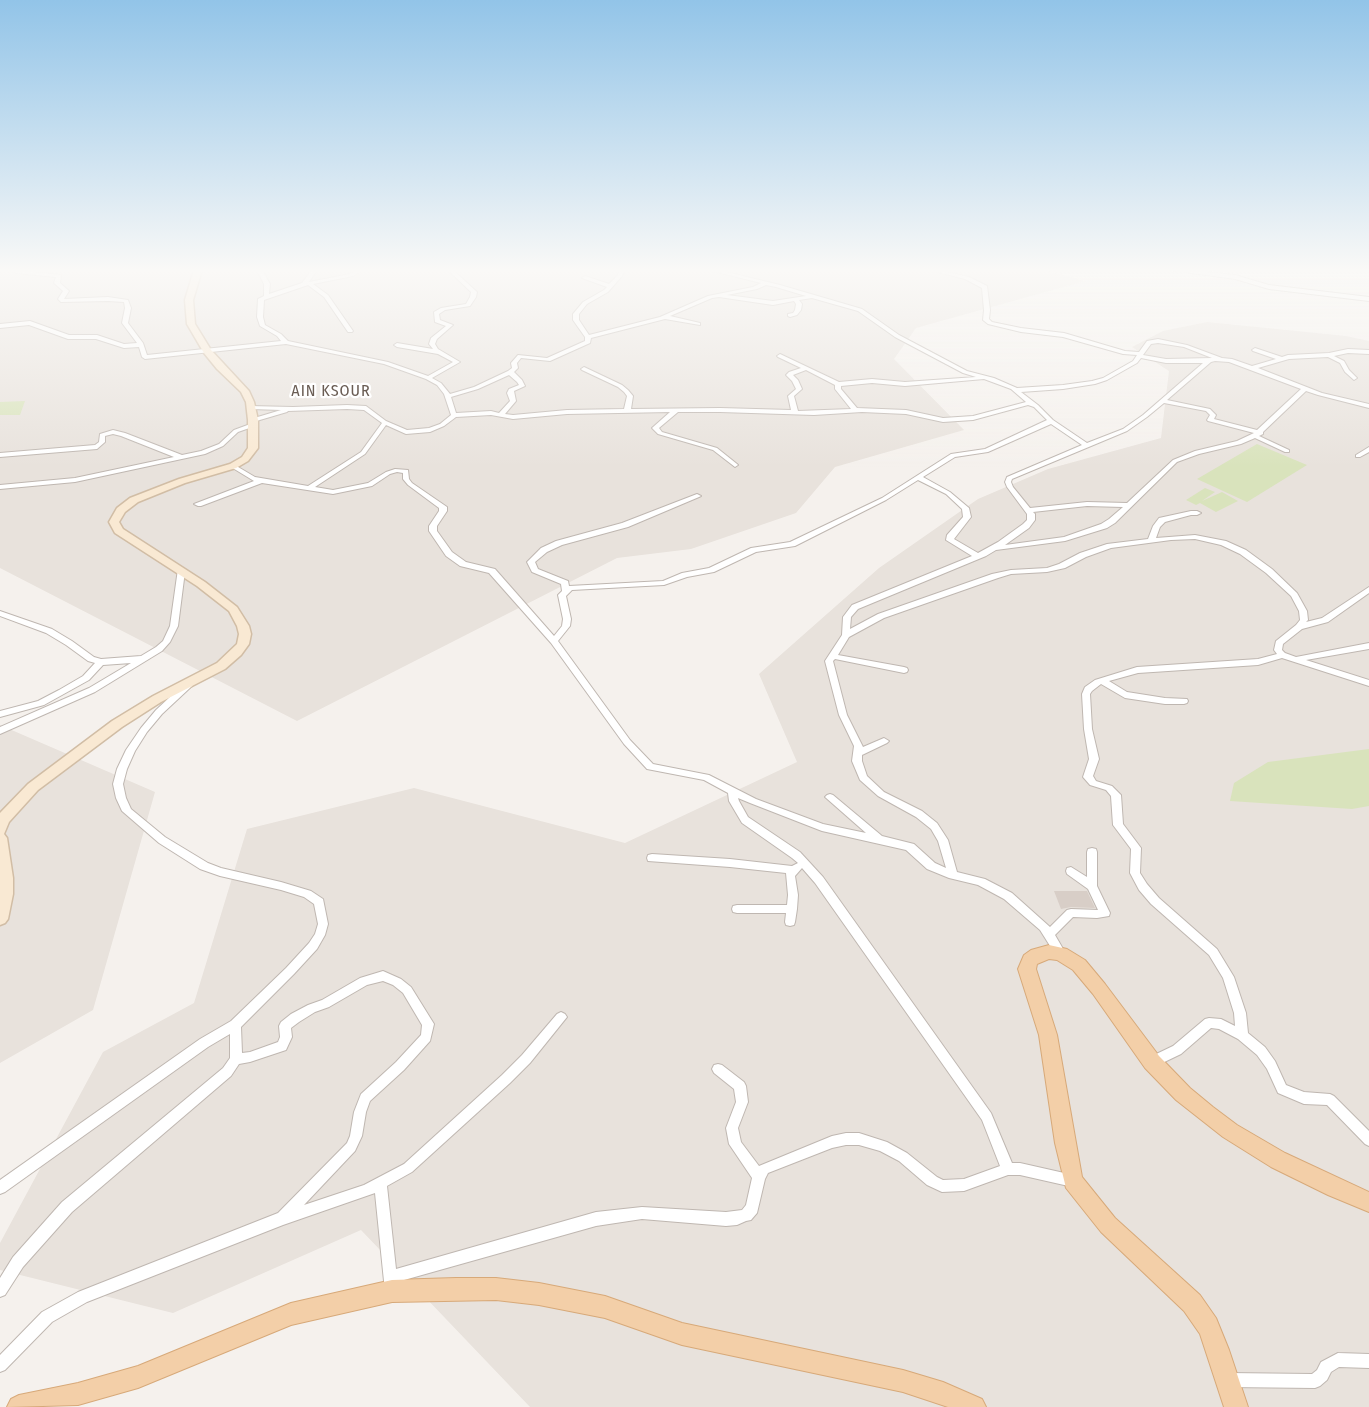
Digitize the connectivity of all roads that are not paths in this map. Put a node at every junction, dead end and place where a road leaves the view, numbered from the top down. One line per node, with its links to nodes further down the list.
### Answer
1 (64, 336): 11 (street)
2 (134, 336): 11 (street)
3 (197, 336): 14 (main road)
4 (280, 336): 10 (street)
5 (438, 336): 15 (street)
6 (593, 336): 9 (street)
7 (897, 336): 27 (street)
8 (1066, 336): 17 (street)
9 (588, 337): 26 (street)
10 (286, 342): 14 (street); 28 (street)
11 (141, 345): 14 (street)
12 (397, 345): 15 (street)
13 (1255, 350): 21 (street)
14 (207, 352): 37 (main road)
15 (438, 352): 28 (street)
16 (1369, 352): 18 (street)
17 (1140, 355): 20 (street); 22 (street); 32 (street)
18 (1329, 355): 21 (street); 29 (street)
19 (780, 356): 23 (street)
20 (1220, 359): 22 (street); 24 (street)
21 (1282, 359): 24 (street)
22 (1209, 361): 34 (street)
23 (806, 368): 30 (street); 42 (street)
24 (1253, 368): 31 (street)
25 (584, 369): 40 (street)
26 (510, 372): 33 (street); 43 (street)
27 (984, 377): 30 (street); 32 (street)
28 (428, 378): 33 (street)
29 (1354, 378)
30 (838, 384): 41 (street)
31 (1306, 389): 36 (street); 48 (street)
32 (1017, 390): 35 (street)
33 (449, 396): 44 (street)
34 (1162, 401): 48 (street); 49 (street)
35 (1032, 404): 41 (street); 46 (street)
36 (1369, 406)
37 (251, 407): 38 (street); 45 (main road)
38 (292, 409): 45 (street); 47 (street)
39 (677, 410): 40 (street); 42 (street); 56 (street)
40 (627, 411): 43 (street)
41 (856, 411): 42 (street)
42 (795, 412)
43 (502, 414): 44 (street)
44 (454, 415): 47 (street)
45 (253, 422): 54 (street); 55 (main road)
46 (1051, 422): 49 (street); 57 (street)
47 (385, 423): 60 (street)
48 (1258, 434): 51 (street); 63 (street)
49 (1087, 446): 64 (street)
50 (1369, 449): 53 (street)
51 (1287, 451)
52 (0, 455): 54 (street)
53 (1358, 456)
54 (180, 457): 59 (street)
55 (233, 466): 58 (street); 69 (main road)
56 (735, 466)
57 (919, 478): 68 (street); 71 (street)
58 (260, 480): 60 (street); 62 (street)
59 (0, 487)
60 (309, 488): 75 (street)
61 (697, 496): 71 (street)
62 (198, 504)
63 (1129, 505): 64 (street); 67 (street)
64 (1028, 510): 67 (street)
65 (1197, 513): 66 (street)
66 (1151, 540): 73 (street); 74 (street)
67 (993, 549): 68 (street)
68 (977, 556): 74 (street)
69 (181, 571): 79 (street); 85 (main road)
70 (1369, 589): 73 (street)
71 (566, 590): 75 (street)
72 (0, 613): 81 (street)
73 (1299, 627): 77 (street)
74 (846, 635): 78 (street)
75 (554, 641): 91 (street)
76 (1369, 646): 80 (street)
77 (1282, 655): 80 (street); 83 (street)
78 (832, 656): 82 (street); 90 (street)
79 (147, 658): 81 (street); 88 (street)
80 (1294, 660): 84 (street)
81 (100, 662): 87 (street)
82 (904, 670)
83 (1102, 681): 86 (street); 111 (street)
84 (1369, 683)
85 (189, 684): 93 (main road); 110 (street)
86 (1184, 701)
87 (0, 714)
88 (0, 731)
89 (884, 741): 90 (street)
90 (860, 753): 101 (street)
91 (733, 791): 94 (street); 98 (street)
92 (830, 797): 94 (street)
93 (0, 830)
94 (878, 837): 101 (street)
95 (0, 838): 105 (main road)
96 (1092, 852): 102 (street)
97 (652, 858): 99 (street)
98 (804, 864): 99 (street); 116 (street)
99 (792, 870): 104 (street)
100 (1071, 871): 102 (street)
101 (953, 875): 107 (street)
102 (1092, 886): 107 (street)
103 (737, 909): 104 (street)
104 (792, 909): 106 (street)
105 (0, 918)
106 (790, 922)
107 (1049, 934): 108 (street)
108 (1061, 954): 113 (main road); 118 (main road)
109 (561, 1017): 119 (street)
110 (235, 1025): 112 (street); 120 (street)
111 (1242, 1035): 113 (street); 115 (street)
112 (236, 1058): 122 (street); 124 (street)
113 (1152, 1062): 121 (main road)
114 (718, 1069): 117 (street)
115 (1369, 1140)
116 (1008, 1169): 117 (street); 118 (street)
117 (759, 1177): 123 (street)
118 (1074, 1181): 127 (main road)
119 (380, 1184): 122 (street); 123 (street)
120 (0, 1188)
121 (1369, 1202)
122 (283, 1218): 126 (street)
123 (391, 1284): 128 (main road); 129 (main road)
124 (0, 1290)
125 (1369, 1361): 127 (street)
126 (0, 1364)
127 (1227, 1380): 130 (main road)
128 (20, 1407)
129 (974, 1407)
130 (1236, 1407)

